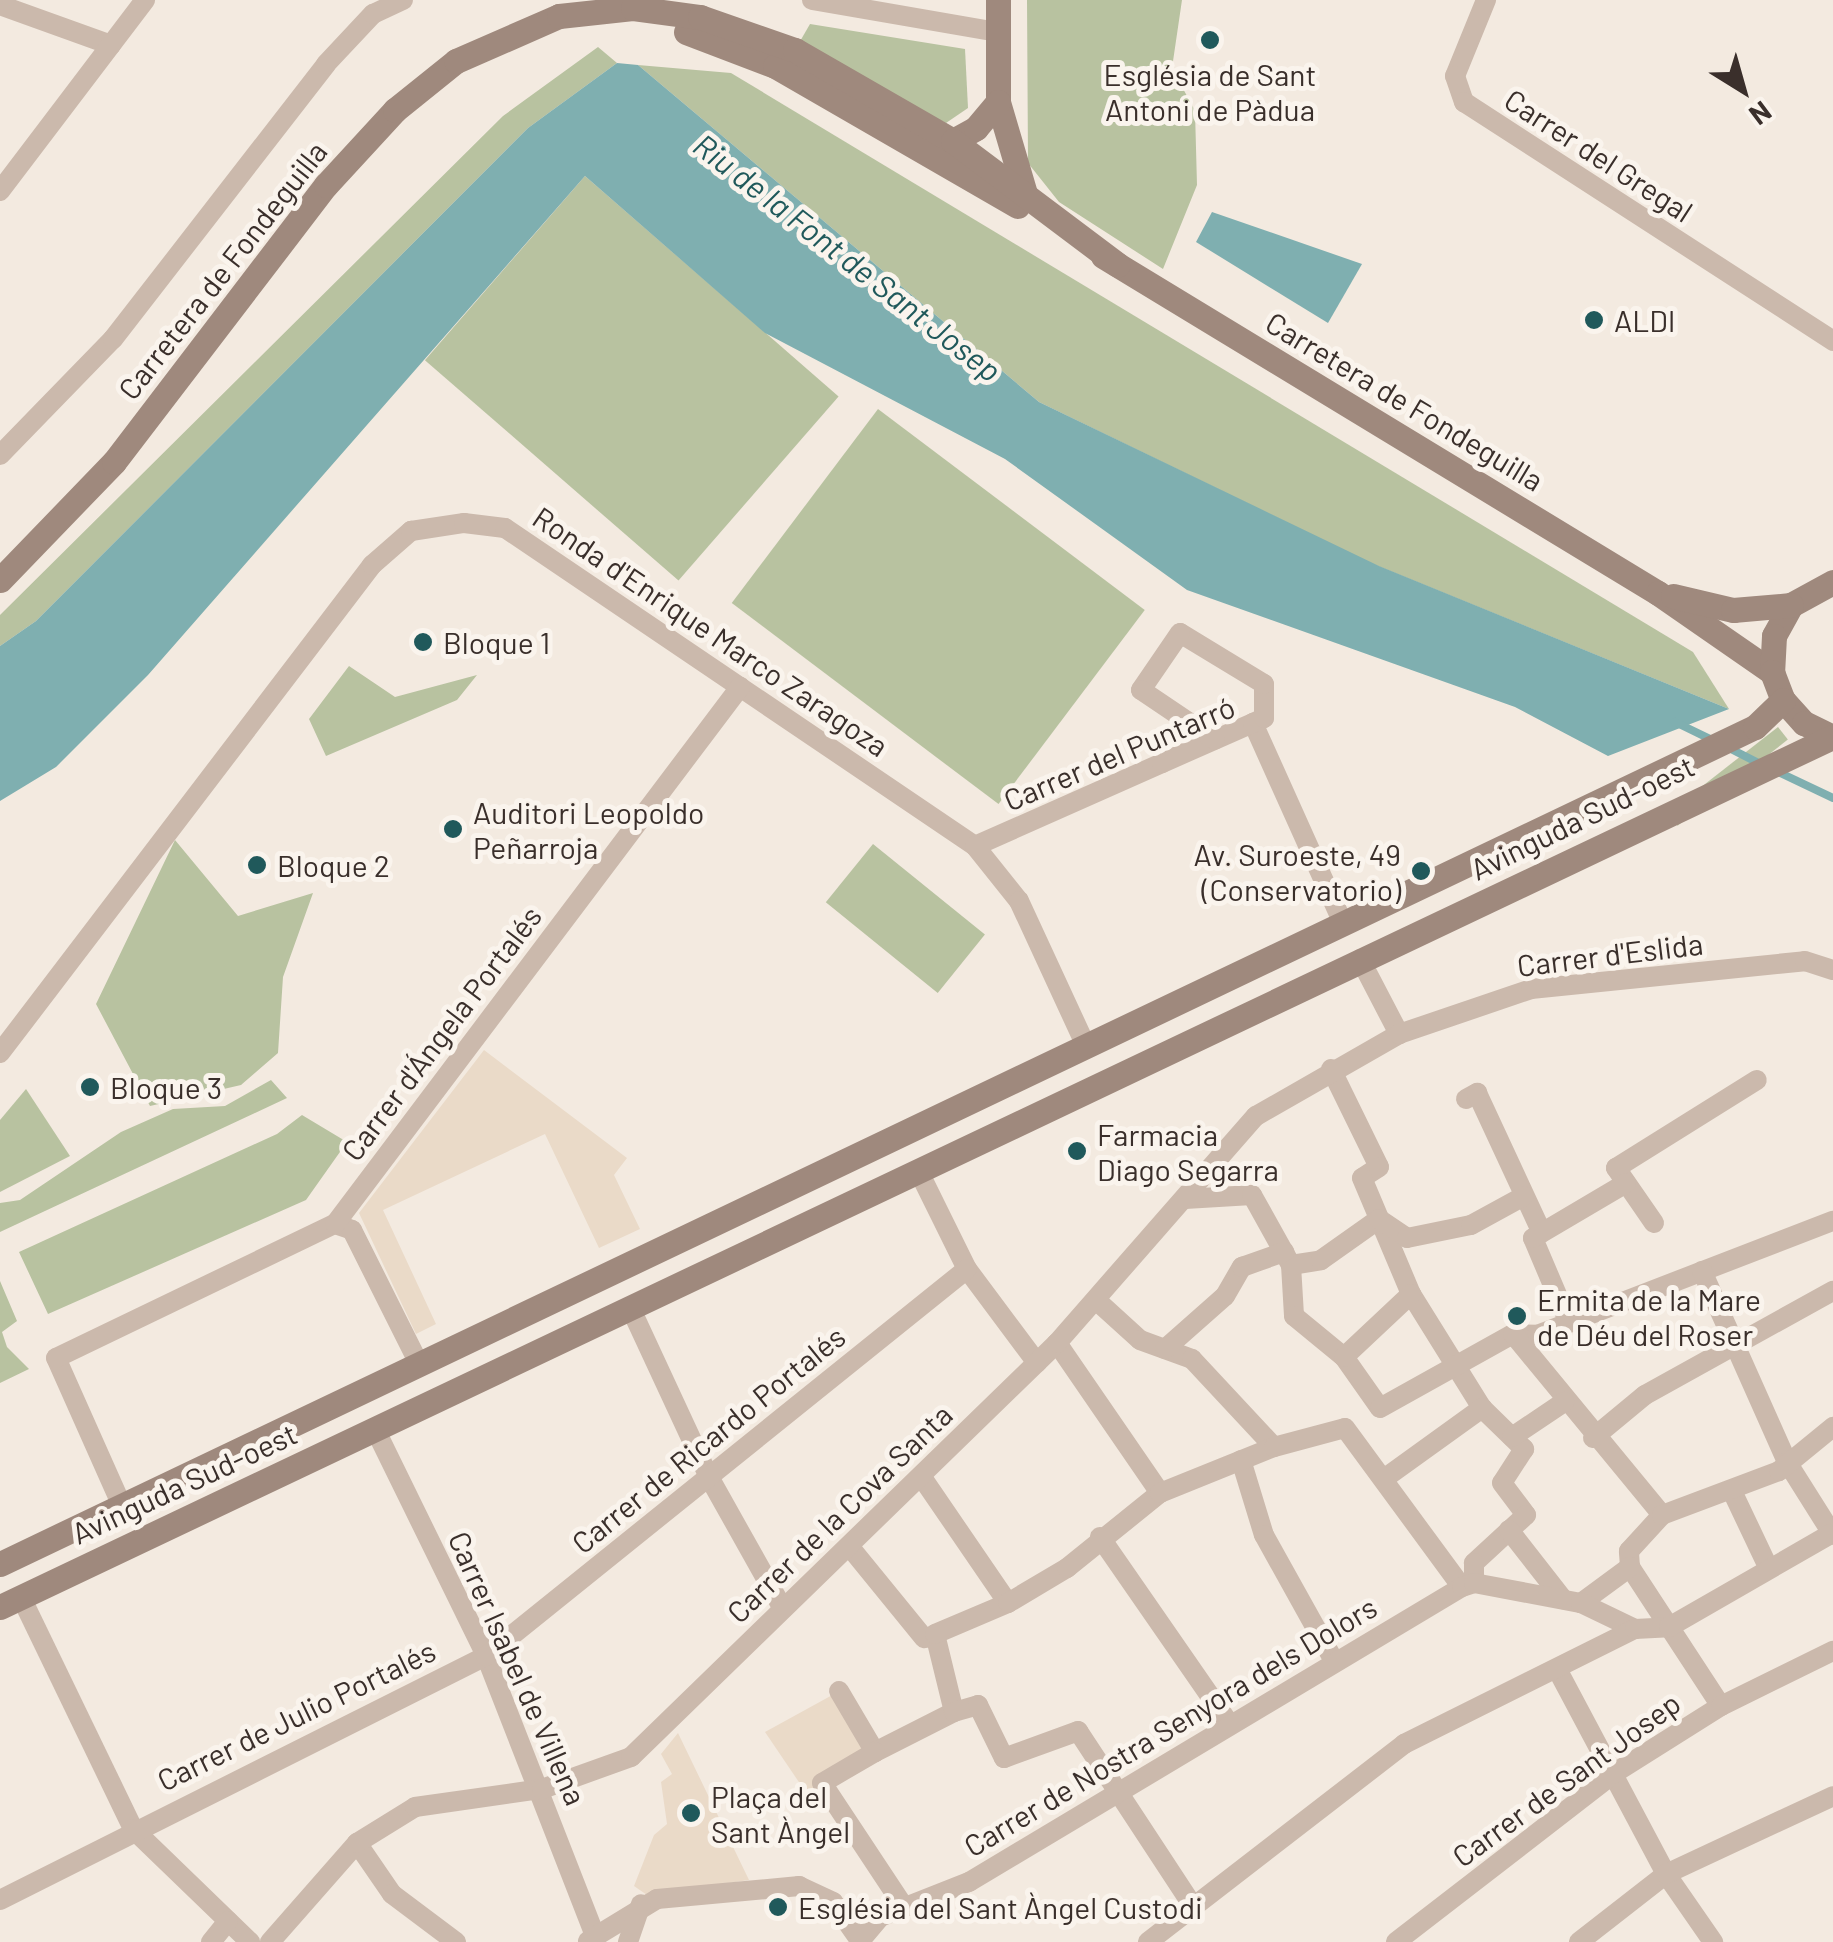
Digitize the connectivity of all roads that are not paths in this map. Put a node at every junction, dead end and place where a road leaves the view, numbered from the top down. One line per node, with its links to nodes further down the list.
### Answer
1 (144, 0): 10 (street)
2 (403, 0): 7 (street)
3 (812, 0): 8 (street)
4 (998, 0): 8 (street)
5 (1486, 0): 20 (street, Carrer del Gregal)
6 (0, 5): 10 (street)
7 (375, 7): 23 (street)
8 (997, 32): 12 (street)
9 (522, 34): 11 (street, Carretera de Fondeguilla); 14 (street, Carretera de Fondeguilla); 24 (street, Carretera de Fondeguilla)
10 (111, 45): 17 (street)
11 (860, 113): 15 (street); 16 (street, Carretera de Fondeguilla)
12 (1001, 113): 13 (street); 15 (street); 18 (street)
13 (976, 128): 14 (street); 15 (street)
14 (953, 142): 15 (street, Carretera de Fondeguilla)
15 (974, 157): 16 (street); 18 (street, Carretera de Fondeguilla)
16 (987, 188): 19 (street, Carretera de Fondeguilla)
17 (0, 191)
18 (1024, 194): 19 (street, Carretera de Fondeguilla)
19 (1118, 265): 26 (street, Carretera de Fondeguilla)
20 (1796, 316): 21 (street, Carrer del Gregal); 22 (street, Carrer del Gregal)
21 (1833, 320)
22 (1833, 341)
23 (0, 455)
24 (0, 580)
25 (1833, 582): 27 (street)
26 (1658, 593): 27 (street, Carretera de Fondeguilla); 28 (street, Carretera de Fondeguilla)
27 (1791, 605): 28 (street)
28 (1772, 672): 30 (street)
29 (740, 688): 34 (street, Ronda d'Enrique Marco Zaragoza); 40 (street, Ronda d'Enrique Marco Zaragoza); 53 (street, Carrer d'Ángela Portalés)
30 (1783, 700): 32 (street); 35 (street, Avinguda Sud-oest)
31 (1253, 723): 33 (street, Carrer del Puntarró); 33 (street); 35 (street, Carrer del Puntarró)
32 (1833, 736): 36 (street, Avinguda Sud-oest)
33 (1215, 740): 34 (street, Carrer del Puntarró)
34 (975, 846): 39 (street, Ronda d'Enrique Marco Zaragoza)
35 (1343, 923): 36 (street); 39 (street, Avinguda Sud-oest)
36 (1360, 959): 38 (street); 43 (street, Avinguda Sud-oest)
37 (1833, 970): 38 (street, Carrer d'Eslida)
38 (1399, 1034): 41 (street, Carrer de la Cova Santa)
39 (1086, 1046): 43 (street); 45 (street, Avinguda Sud-oest)
40 (0, 1053)
41 (1331, 1069): 49 (street, Carrer de la Cova Santa); 50 (street)
42 (1757, 1080): 47 (street)
43 (1102, 1082): 46 (street, Avinguda Sud-oest)
44 (1466, 1099): 48 (street)
45 (900, 1135): 46 (street); 58 (street, Avinguda Sud-oest)
46 (918, 1170): 56 (street); 62 (street, Avinguda Sud-oest)
47 (1621, 1176): 52 (street); 54 (street)
48 (1524, 1196): 50 (street); 54 (street)
49 (1185, 1199): 55 (street); 61 (street, Carrer de la Cova Santa)
50 (1379, 1219): 55 (street); 60 (street)
51 (1833, 1220): 57 (street)
52 (1654, 1223)
53 (335, 1224): 71 (street); 87 (street, Carrer d'Ángela Portalés)
54 (1542, 1233): 63 (street)
55 (1288, 1259): 67 (street); 68 (street)
56 (967, 1269): 69 (street); 83 (street, Carrer de Ricardo Portalés)
57 (1702, 1271): 63 (street); 66 (street)
58 (613, 1272): 62 (street); 71 (street, Avinguda Sud-oest)
59 (1833, 1291): 66 (street)
60 (1411, 1294): 68 (street); 70 (street)
61 (1096, 1300): 65 (street, Carrer de la Cova Santa); 67 (street)
62 (630, 1307): 76 (street, Avinguda Sud-oest); 83 (street)
63 (1568, 1323): 64 (street)
64 (1514, 1334): 70 (street); 73 (street)
65 (1057, 1343): 69 (street, Carrer de la Cova Santa); 86 (street)
66 (1733, 1346): 78 (street); 81 (street)
67 (1165, 1349): 79 (street)
68 (1344, 1357): 70 (street)
69 (1037, 1363): 82 (street, Carrer de la Cova Santa)
70 (1452, 1363): 74 (street)
71 (419, 1364): 72 (street, Avinguda Sud-oest)
72 (358, 1394): 76 (street); 87 (street, Avinguda Sud-oest)
73 (1564, 1402): 77 (street); 78 (street)
74 (1482, 1408): 77 (street); 84 (street)
75 (1833, 1427): 81 (street)
76 (375, 1428): 98 (street, Avinguda Sud-oest); 105 (street, Carrer Isabel de Villena)
77 (1512, 1437): 89 (street)
78 (1593, 1438): 88 (street)
79 (1274, 1447): 80 (street); 84 (street)
80 (1240, 1460): 86 (street); 106 (street)
81 (1787, 1462): 85 (street); 90 (street)
82 (921, 1476): 92 (street, Carrer de la Cova Santa); 99 (street)
83 (709, 1477): 100 (street); 105 (street, Carrer de Ricardo Portalés)
84 (1385, 1478): 96 (street)
85 (1732, 1491): 88 (street); 95 (street)
86 (1160, 1493): 91 (street)
87 (122, 1506): 93 (street, Avinguda Sud-oest)
88 (1662, 1514): 94 (street)
89 (1509, 1530): 96 (street); 97 (street)
90 (1832, 1535): 95 (street)
91 (1100, 1537): 99 (street); 111 (street)
92 (849, 1546): 100 (street, Carrer de la Cova Santa); 103 (street)
93 (2, 1563): 98 (street, Avinguda Sud-oest)
94 (1630, 1567): 97 (street); 101 (street)
95 (1769, 1570): 101 (street)
96 (1468, 1585): 97 (street); 106 (street, Carrer de Nostra Senyora dels Dolors)
97 (1572, 1601): 102 (street)
98 (11, 1602): 117 (street)
99 (1008, 1603): 103 (street)
100 (784, 1609): 114 (street, Carrer de la Cova Santa)
101 (1669, 1626): 102 (street); 109 (street)
102 (1634, 1629): 107 (street)
103 (929, 1636): 110 (street)
104 (1833, 1651): 109 (street, Carrer de Sant Josep)
105 (486, 1656): 114 (street, Carrer Isabel de Villena); 117 (street, Carrer de Julio Portalés)
106 (1334, 1662): 111 (street, Carrer de Nostra Senyora dels Dolors)
107 (1557, 1669): 113 (street); 122 (street)
108 (839, 1690): 112 (street)
109 (1721, 1706): 113 (street, Carrer de Sant Josep)
110 (954, 1712): 112 (street); 115 (street)
111 (1229, 1723): 115 (street, Carrer de Nostra Senyora dels Dolors)
112 (877, 1751): 123 (street)
113 (1613, 1774): 119 (street); 133 (street, Carrer de Sant Josep)
114 (542, 1788): 118 (street, Carrer de la Cova Santa); 125 (street, Carrer Isabel de Villena)
115 (1118, 1793): 122 (street); 123 (street, Carrer de Nostra Senyora dels Dolors)
116 (1833, 1796): 119 (street)
117 (133, 1829): 120 (street, Carrer de Julio Portalés); 124 (street)
118 (356, 1843): 128 (street, Carrer de la Cova Santa); 129 (street)
119 (1666, 1874): 134 (street); 135 (street)
120 (0, 1900)
121 (642, 1904): 125 (street); 130 (street); 131 (street)
122 (1193, 1906): 132 (street)
123 (904, 1907): 131 (street, Carrer de Nostra Senyora dels Dolors)
124 (228, 1921): 126 (street); 127 (street)
125 (591, 1939)
126 (211, 1942)
127 (250, 1942)
128 (270, 1942)
129 (456, 1942)
130 (628, 1942)
131 (861, 1942)
132 (1148, 1942)
133 (1396, 1942)
134 (1579, 1942)
135 (1713, 1942)

